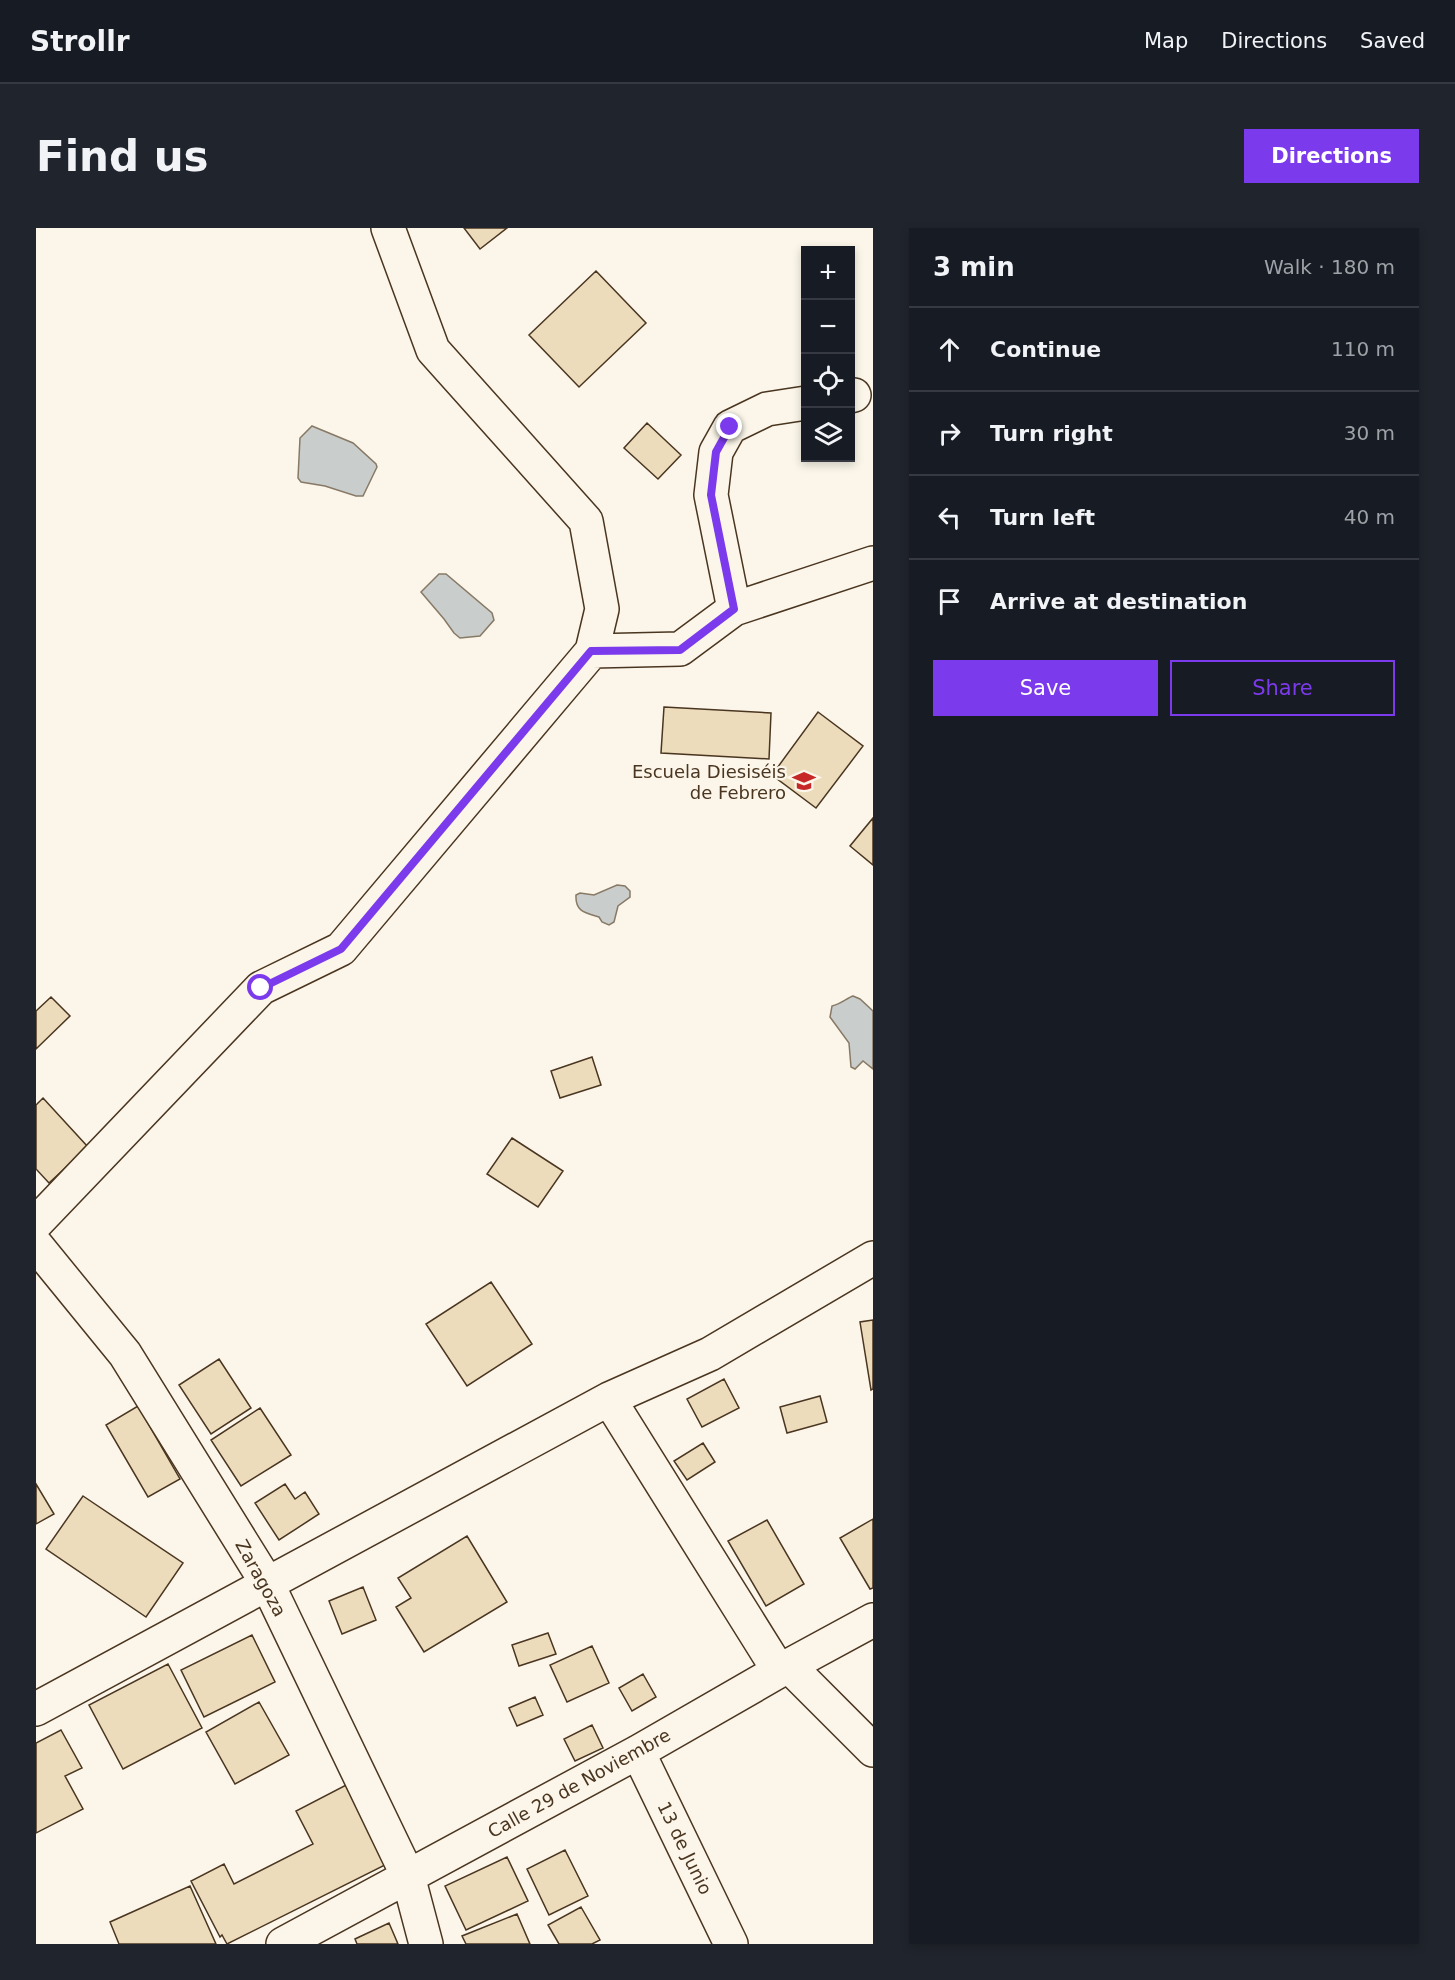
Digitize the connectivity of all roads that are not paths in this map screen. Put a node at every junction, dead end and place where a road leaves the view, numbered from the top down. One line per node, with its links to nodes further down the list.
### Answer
1 (388, 228): 5 (street)
2 (801, 404): 4 (street)
3 (873, 563): 4 (street)
4 (734, 609): 5 (street)
5 (591, 651): 6 (street)
6 (36, 1222)
7 (36, 1245): 10 (street, Zaragoza)
8 (873, 1258): 9 (street)
9 (609, 1399): 10 (street); 12 (street)
10 (267, 1583): 13 (street); 16 (street, Zaragoza)
11 (873, 1620): 12 (street, Calle 29 de Noviembre)
12 (784, 1668): 14 (street); 15 (street, Calle 29 de Noviembre)
13 (36, 1709)
14 (873, 1750)
15 (638, 1752): 16 (street, Calle 29 de Noviembre); 19 (street, 13 de Junio)
16 (408, 1876): 17 (street, Calle 29 de Noviembre); 18 (street, Zaragoza)
17 (283, 1944)
18 (426, 1944)
19 (731, 1944)

